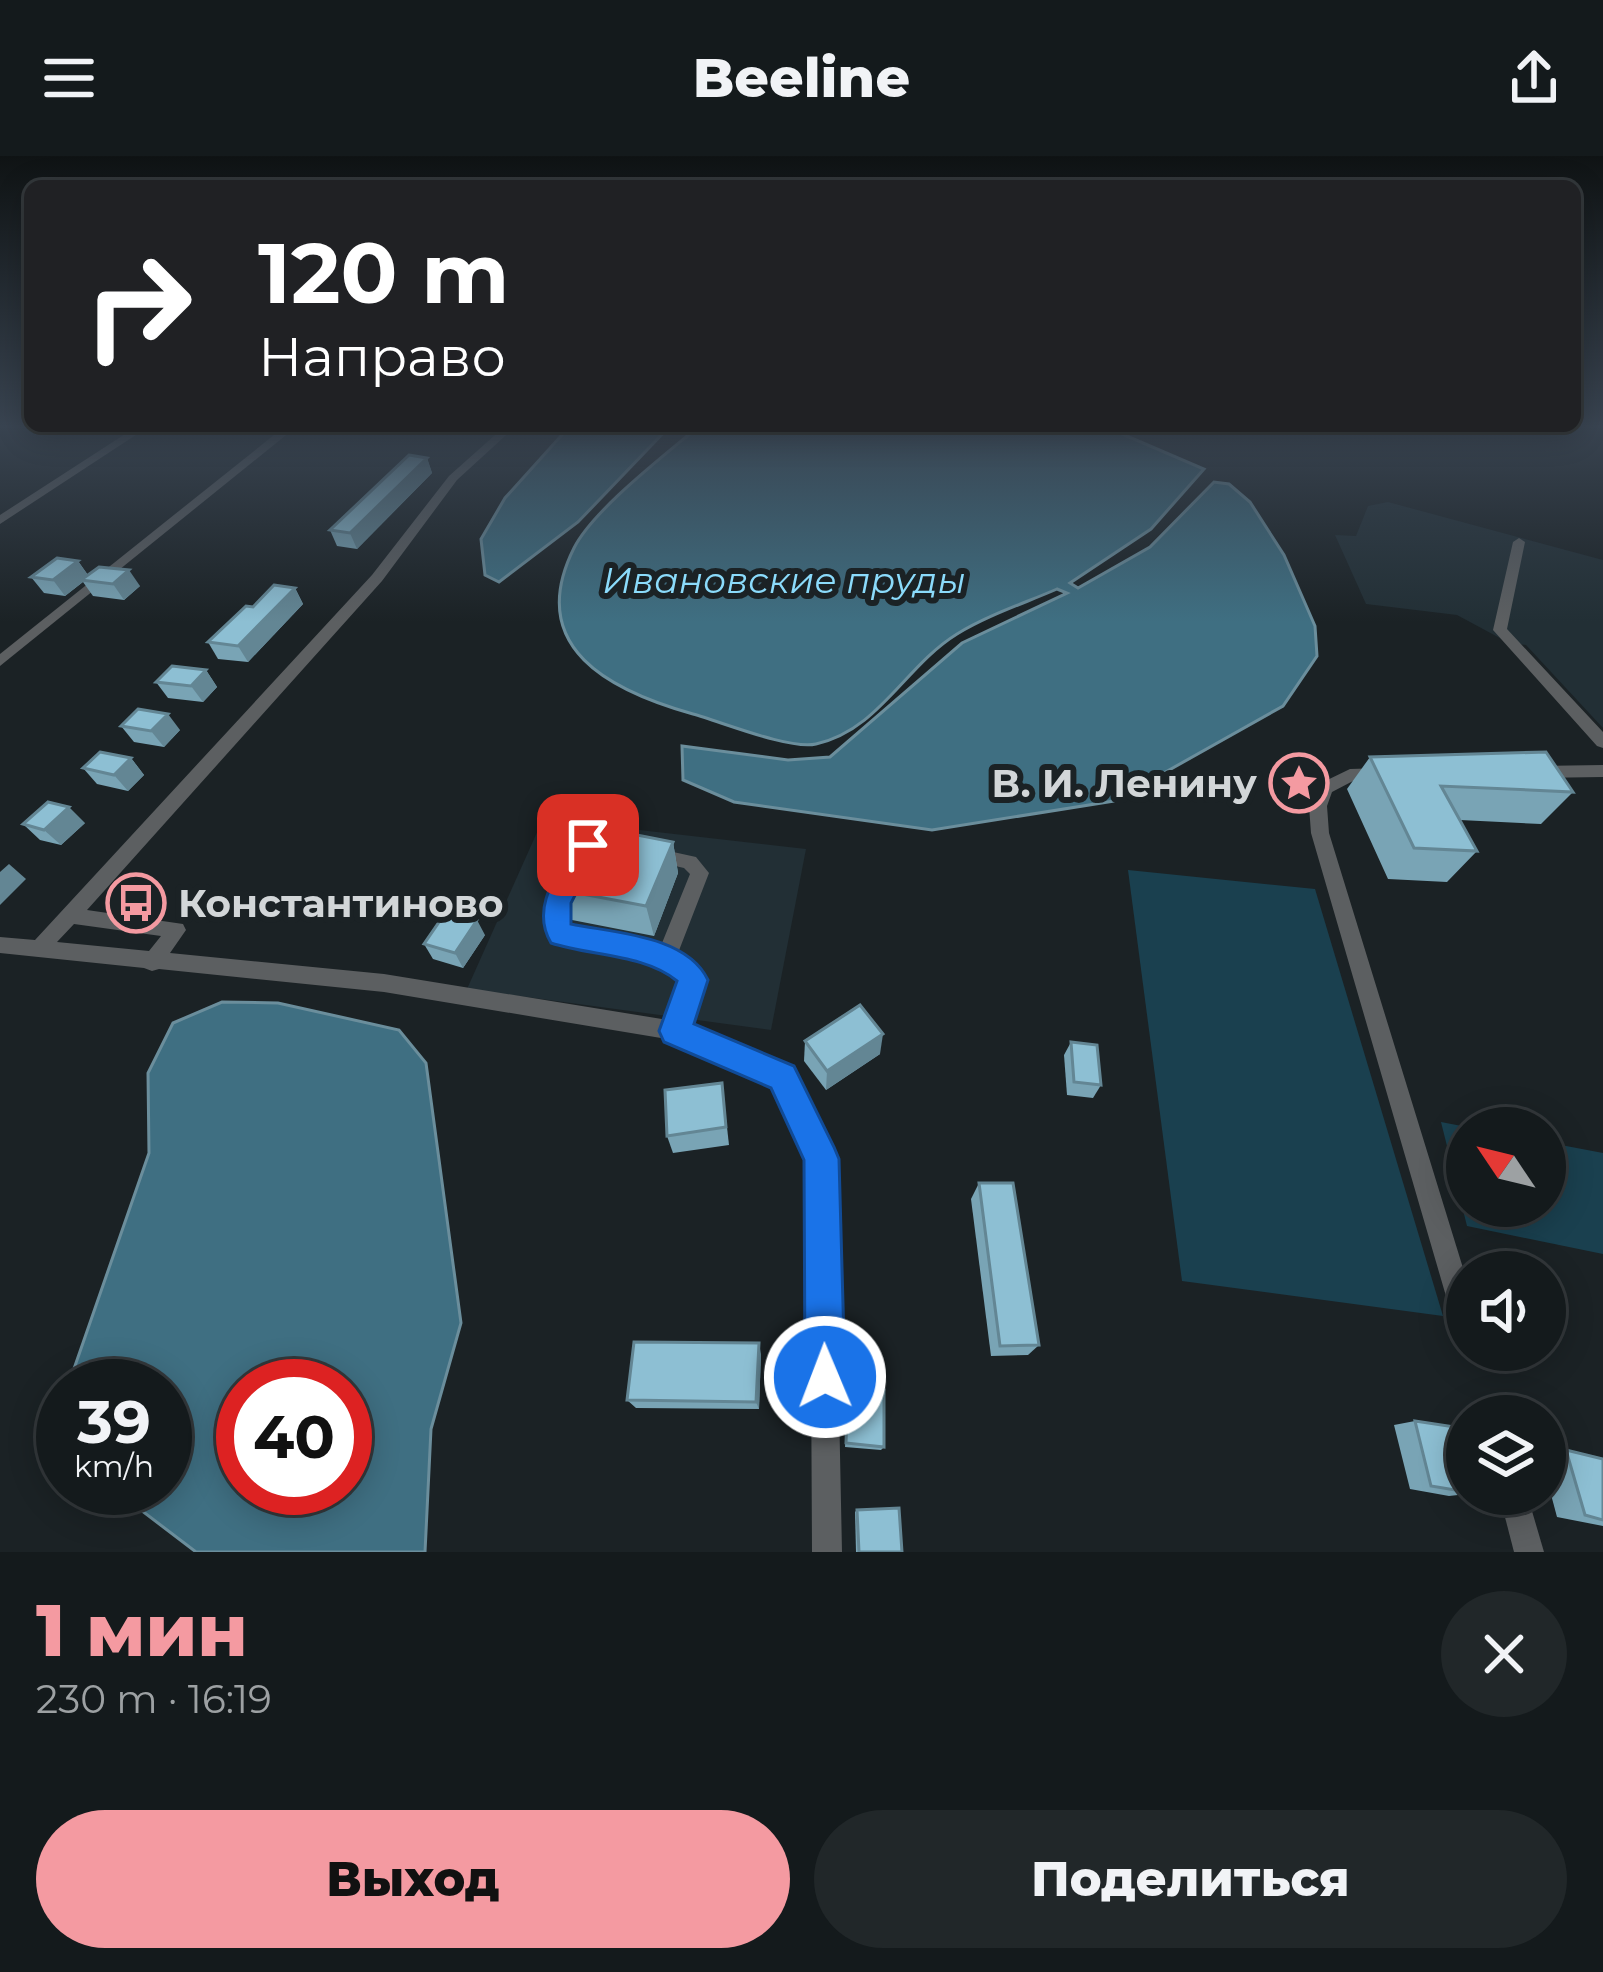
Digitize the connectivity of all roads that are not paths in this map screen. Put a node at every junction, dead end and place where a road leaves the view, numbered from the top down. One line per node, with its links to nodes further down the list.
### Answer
1 (43, 492): 4 (street)
2 (210, 492): 6 (street)
3 (442, 492): 13 (street)
4 (0, 520)
5 (1519, 542): 7 (street)
6 (0, 662)
7 (1603, 742)
8 (1603, 771): 9 (street)
9 (1519, 772)
10 (1414, 774): 19 (street)
11 (583, 849): 16 (street)
12 (644, 852): 16 (street)
13 (69, 915): 15 (street); 17 (street)
14 (0, 945): 15 (street)
15 (40, 949): 17 (street)
16 (666, 958): 18 (street)
17 (162, 964): 18 (street)
18 (675, 1031): 21 (street)
19 (1446, 1253)
20 (1519, 1515): 22 (street)
21 (827, 1552)
22 (1529, 1552)

